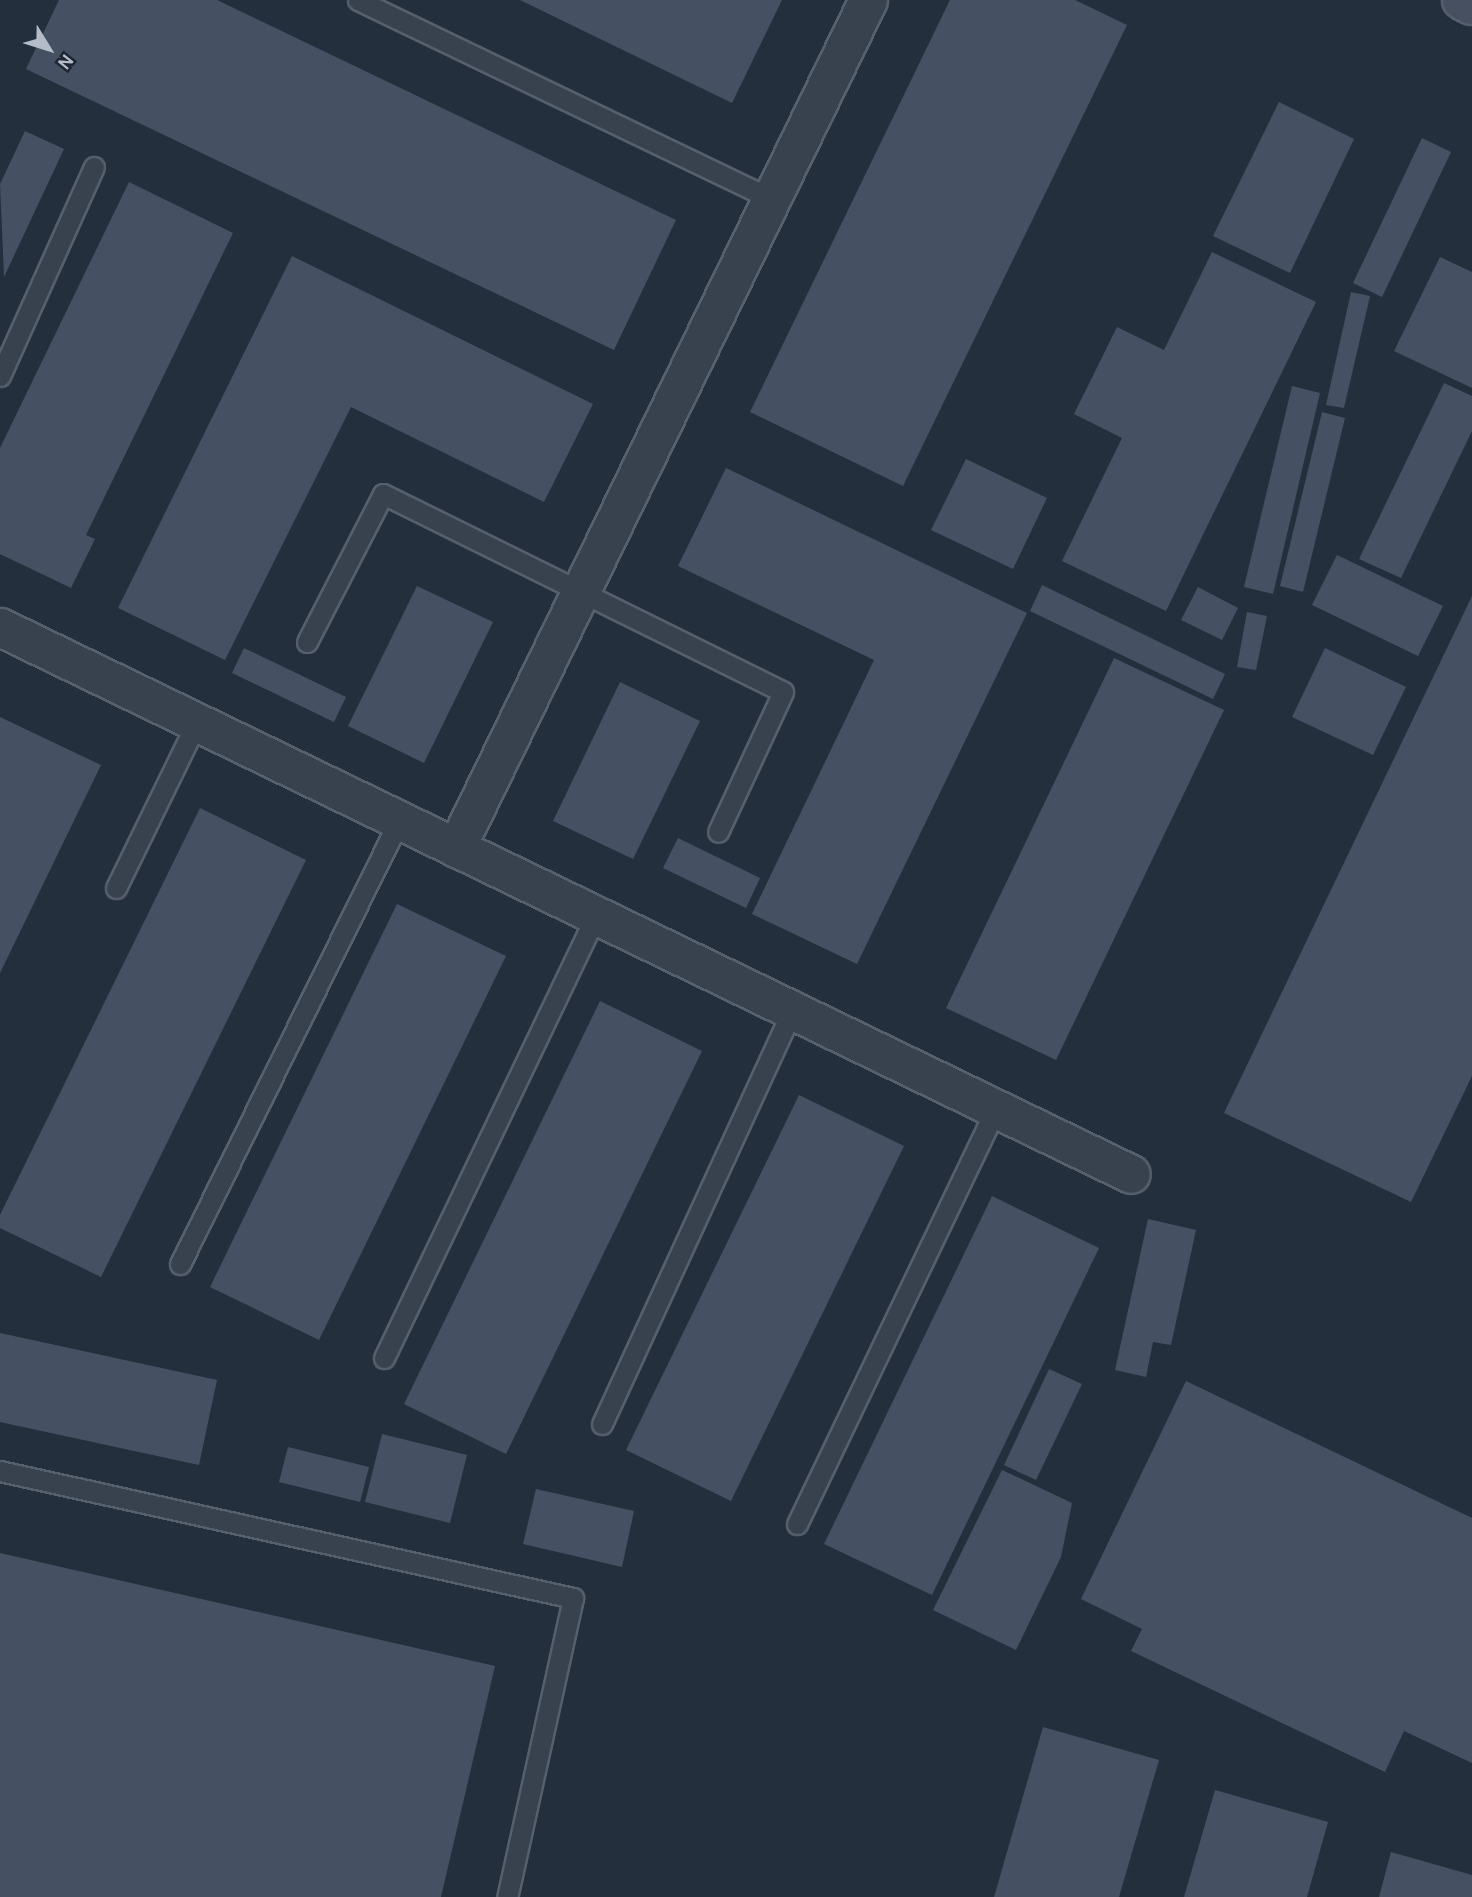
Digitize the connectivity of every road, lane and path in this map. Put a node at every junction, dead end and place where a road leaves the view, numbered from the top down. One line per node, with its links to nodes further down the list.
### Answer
1 (358, 0): 6 (lane)
2 (867, 0): 6 (street)
3 (1462, 0): 4 (main road)
4 (1472, 5)
5 (94, 167): 7 (lane)
6 (773, 200): 8 (street)
7 (0, 376)
8 (581, 593): 10 (lane); 13 (lane); 14 (street)
9 (0, 627): 11 (street)
10 (307, 642)
11 (197, 722): 12 (street); 15 (lane)
12 (399, 820): 14 (street); 20 (lane)
13 (718, 832)
14 (456, 848): 16 (street)
15 (116, 888)
16 (596, 915): 17 (street); 21 (lane)
17 (792, 1010): 18 (street); 22 (lane)
18 (996, 1109): 19 (street); 24 (lane)
19 (1131, 1174)
20 (180, 1264)
21 (384, 1358)
22 (602, 1424)
23 (0, 1471): 25 (lane)
24 (797, 1524)
25 (507, 1897)

